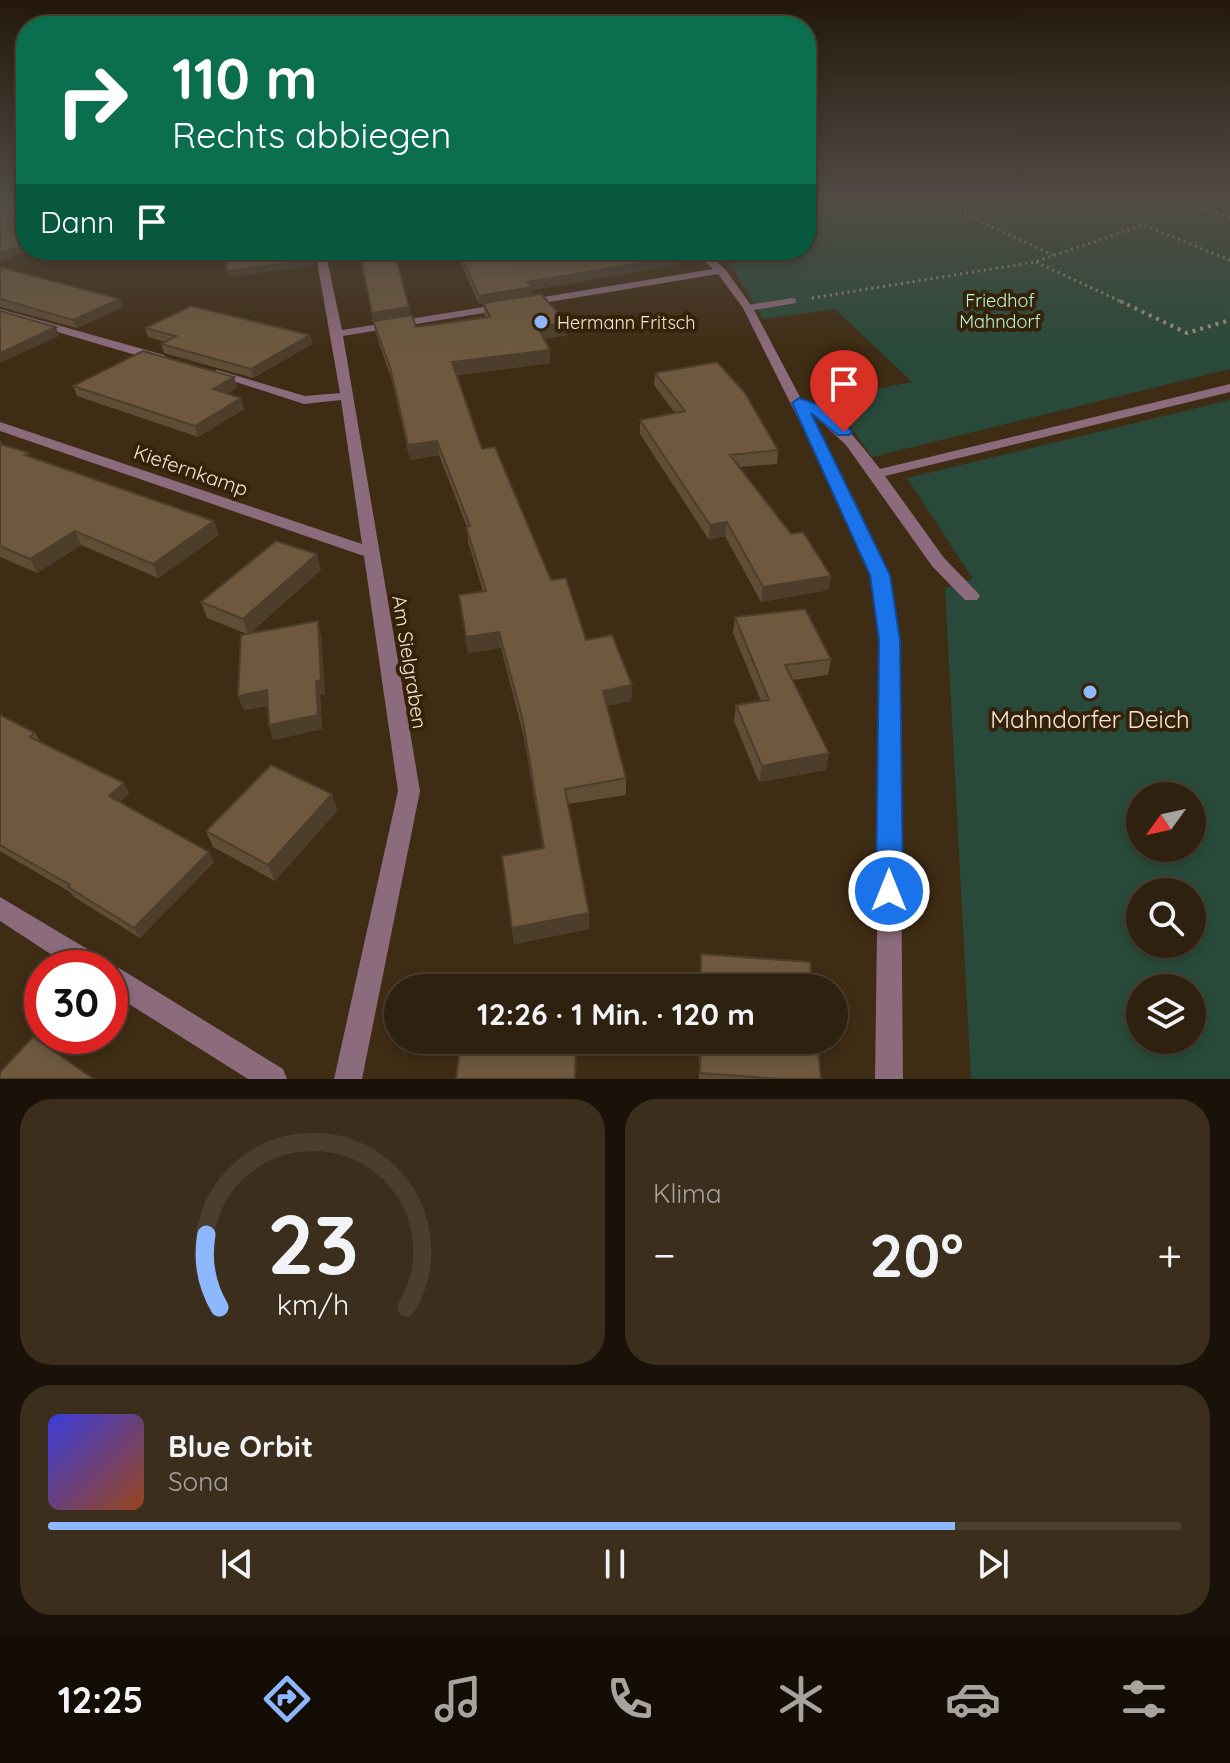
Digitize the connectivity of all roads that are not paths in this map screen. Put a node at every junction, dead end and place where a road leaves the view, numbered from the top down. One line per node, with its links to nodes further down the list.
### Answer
1 (322, 260): 7 (street, Am Sielgraben)
2 (709, 260): 3 (street)
3 (721, 271): 5 (street); 7 (street)
4 (792, 301): 5 (street)
5 (748, 308): 12 (street)
6 (0, 312): 8 (street)
7 (337, 334): 11 (street, Am Sielgraben)
8 (167, 360)
9 (198, 369): 11 (street)
10 (1230, 388): 14 (street)
11 (347, 396): 15 (street, Am Sielgraben)
12 (799, 403): 14 (street); 22 (street)
13 (0, 426): 15 (street, Kiefernkamp)
14 (876, 474): 16 (street)
15 (369, 552): 21 (street, Am Sielgraben)
16 (971, 596)
17 (0, 908): 18 (street)
18 (66, 950)
19 (128, 988): 20 (street)
20 (273, 1079)
21 (348, 1079)
22 (889, 1079)

